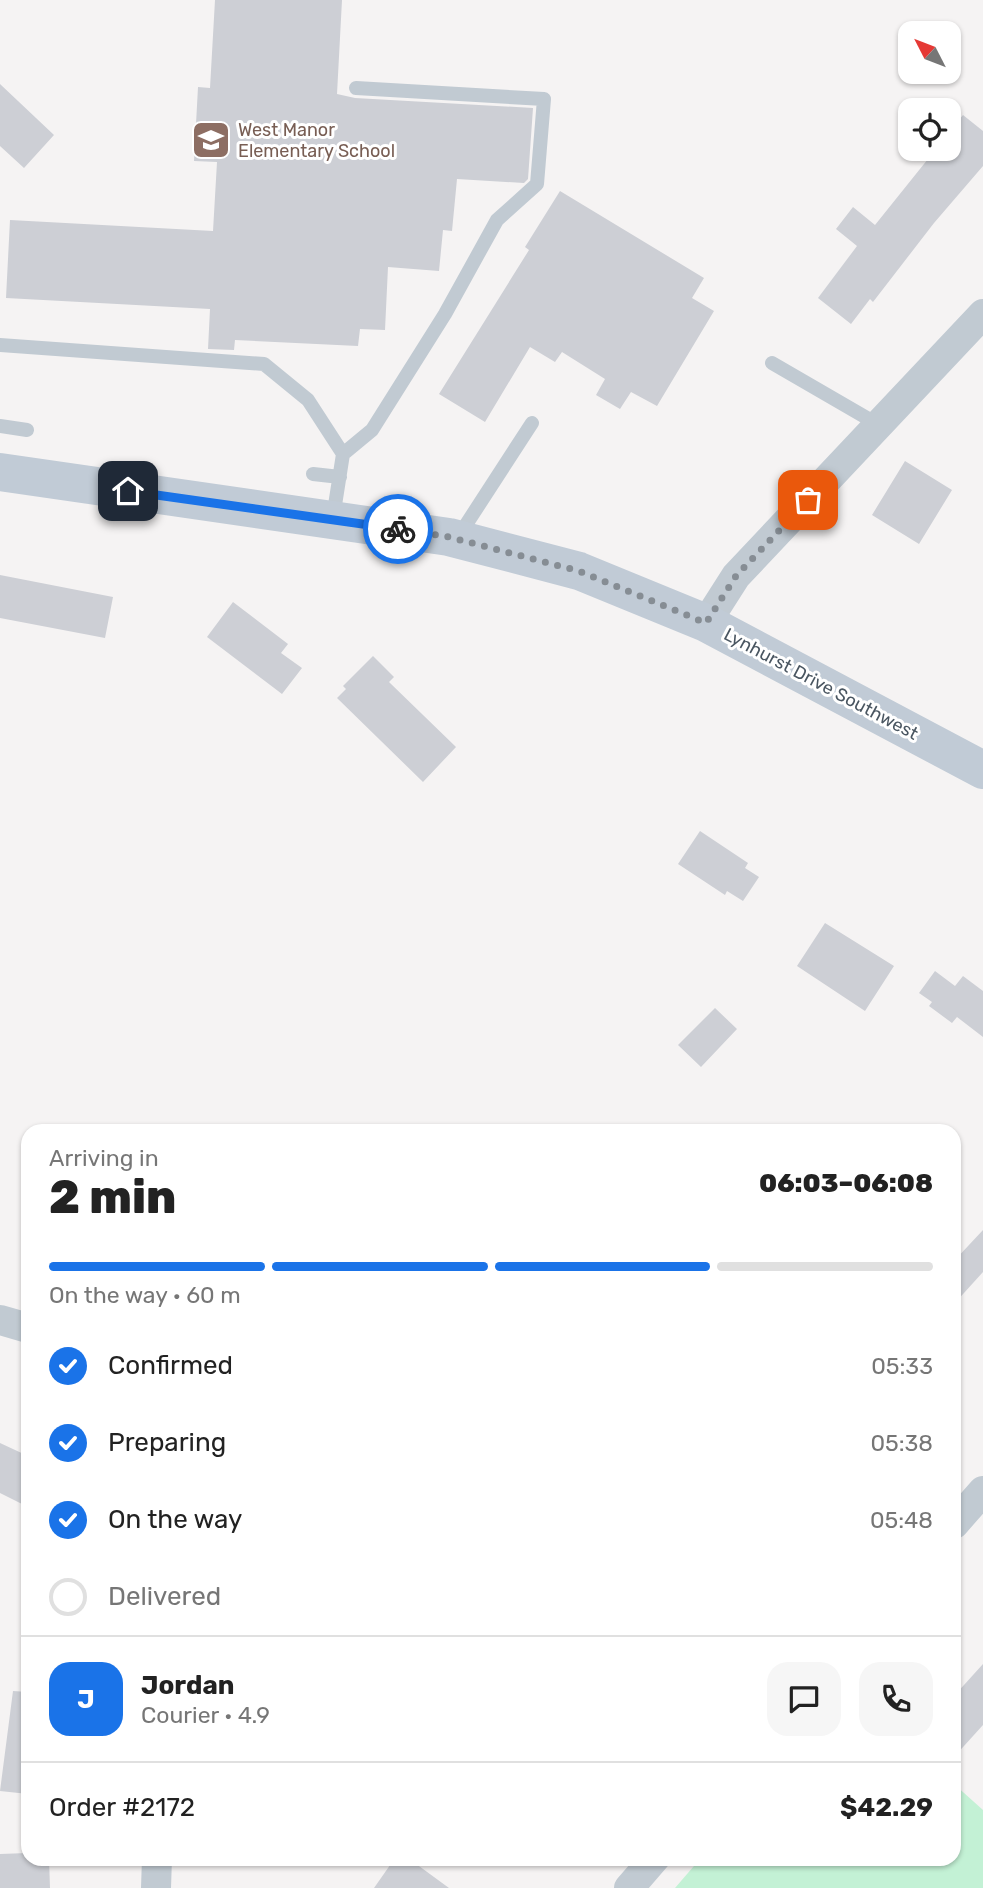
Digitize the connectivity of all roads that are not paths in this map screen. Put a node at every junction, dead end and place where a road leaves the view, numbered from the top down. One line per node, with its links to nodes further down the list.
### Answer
1 (356, 88): 9 (lane)
2 (983, 314): 6 (street)
3 (0, 345): 9 (lane)
4 (772, 363): 6 (lane)
5 (532, 423): 14 (lane)
6 (879, 425): 15 (street)
7 (0, 426): 8 (lane)
8 (27, 430)
9 (343, 454): 12 (lane)
10 (0, 472): 13 (street, Lynhurst Drive Southwest)
11 (313, 474): 12 (lane)
12 (340, 477): 13 (lane)
13 (333, 520): 14 (street, Lynhurst Drive Southwest)
14 (457, 539): 15 (street, Lynhurst Drive Southwest)
15 (706, 623): 16 (street, Lynhurst Drive Southwest)
16 (983, 770)
17 (0, 1320): 18 (street)
18 (21, 1326)
19 (983, 1491): 20 (street)
20 (961, 1516)
21 (157, 1866): 23 (street)
22 (648, 1866): 24 (street)
23 (156, 1888)
24 (629, 1888)

